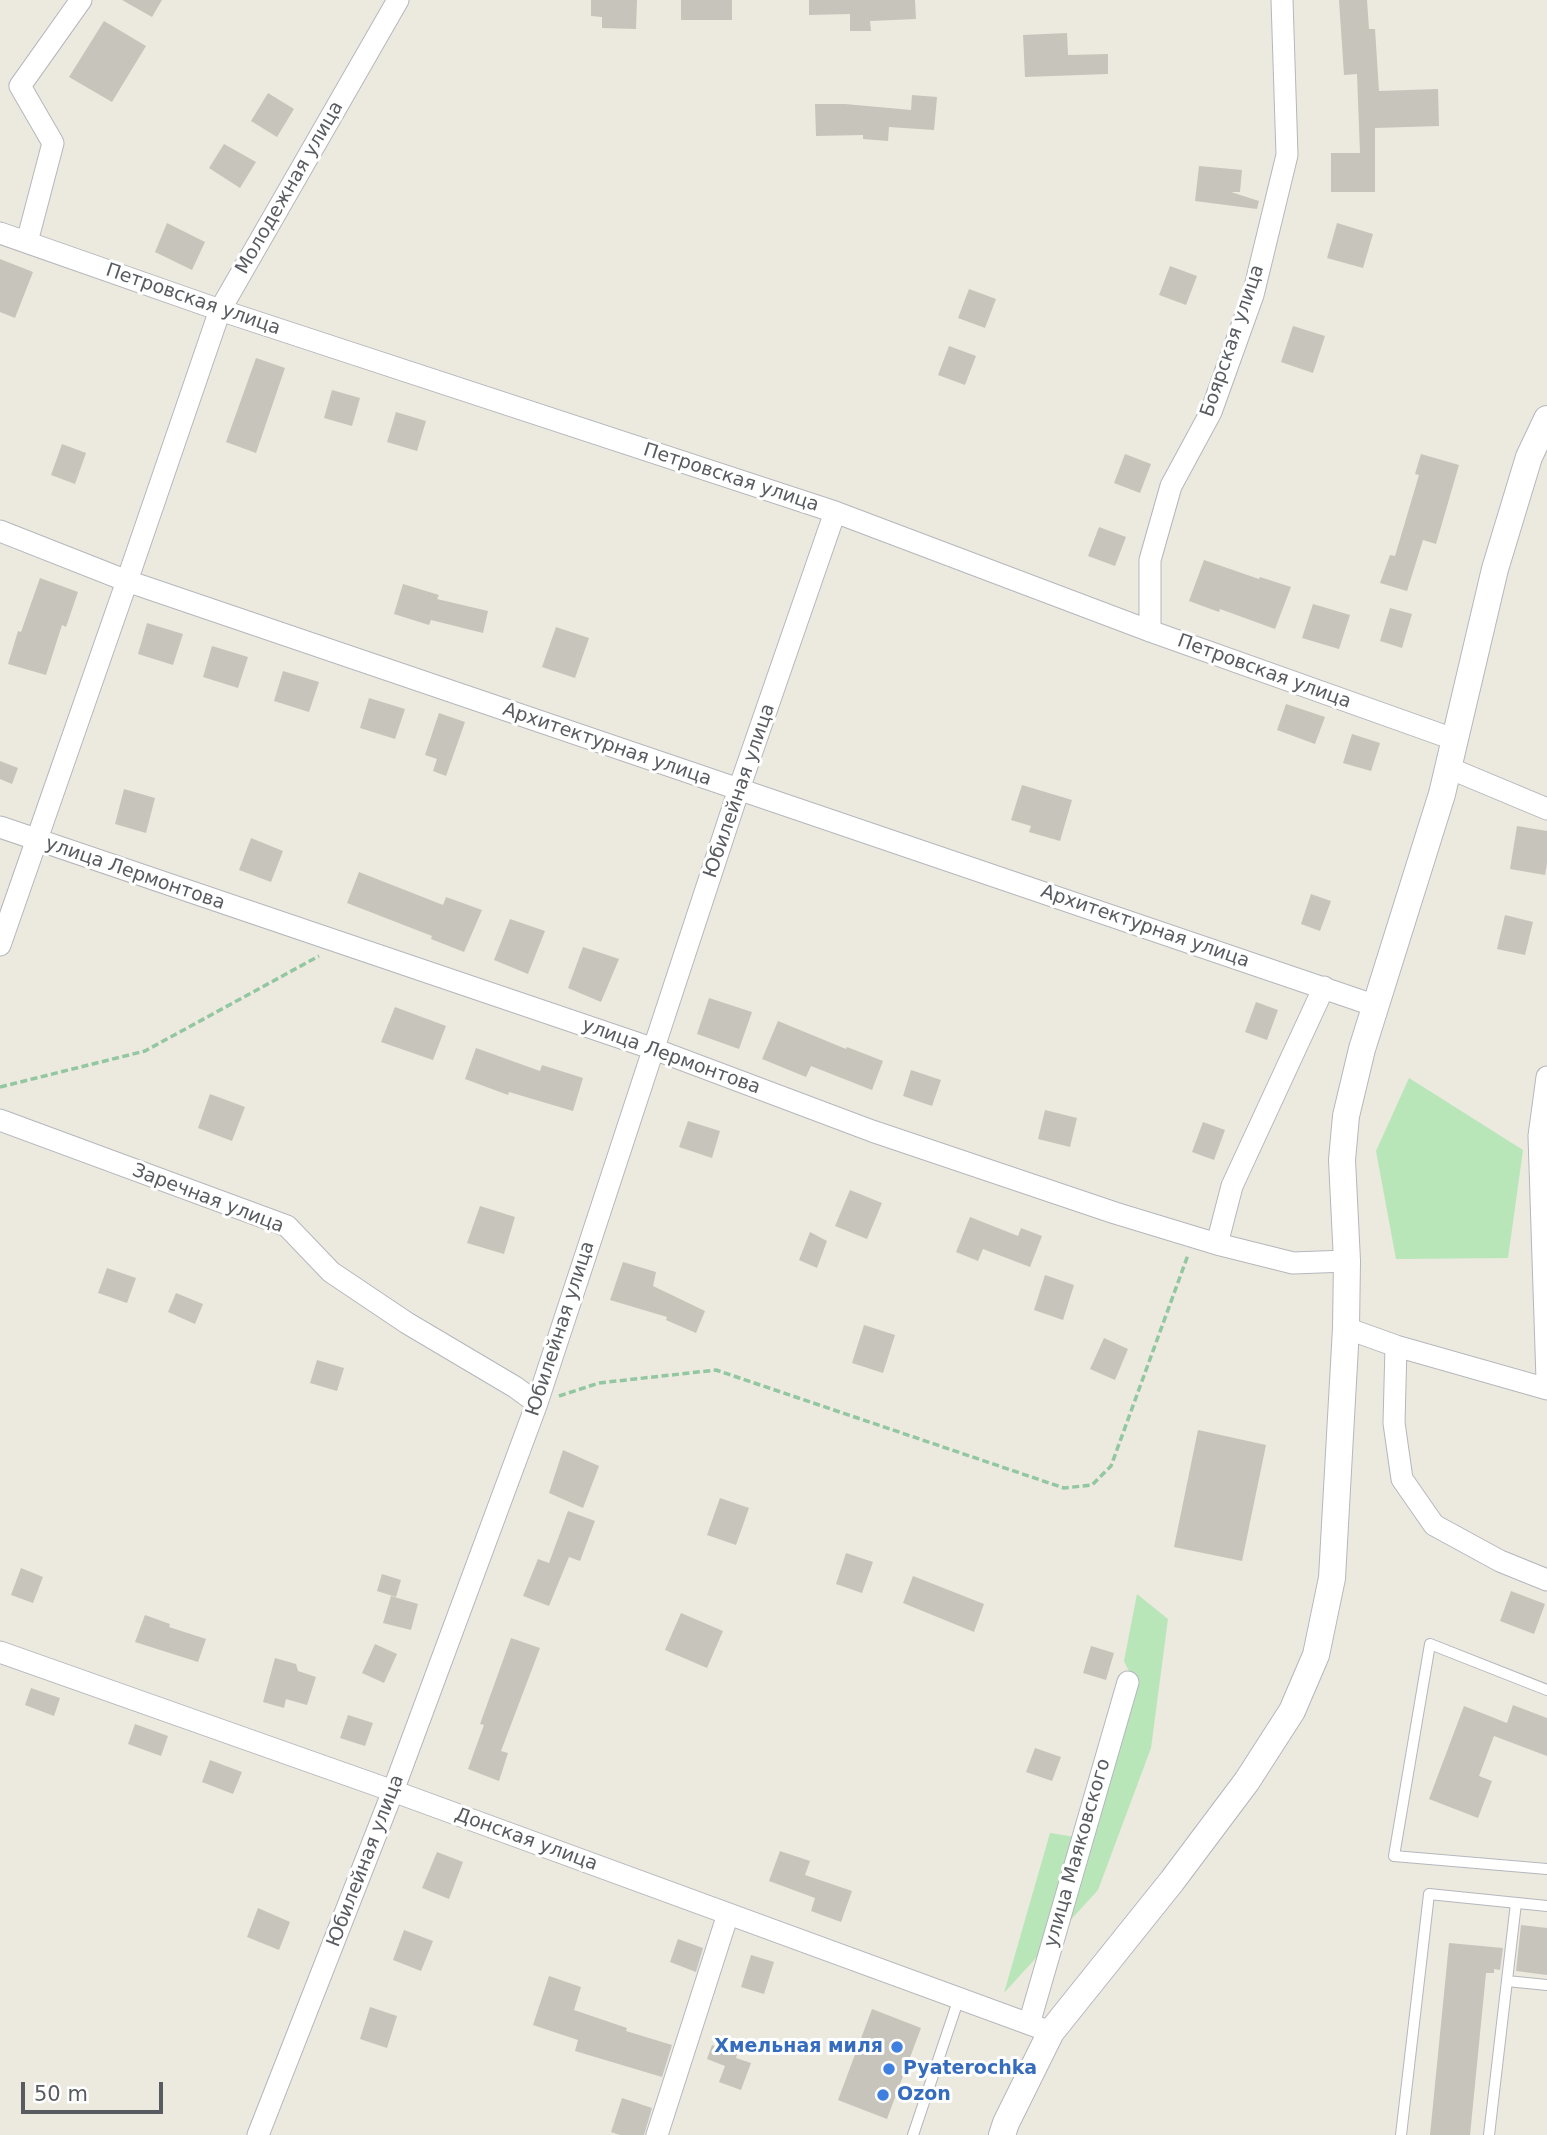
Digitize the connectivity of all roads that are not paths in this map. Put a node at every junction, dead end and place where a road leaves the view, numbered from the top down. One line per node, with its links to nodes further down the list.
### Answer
1 (80, 0): 5 (street)
2 (398, 0): 6 (street, Молодежная улица)
3 (1282, 0): 11 (street, Боярская улица)
4 (0, 233): 5 (street, Петровская улица)
5 (27, 242): 6 (street, Петровская улица)
6 (220, 310): 8 (street, Петровская улица); 10 (street, Молодежная улица)
7 (1547, 419): 12 (street)
8 (835, 512): 11 (street, Петровская улица); 14 (street, Юбилейная улица)
9 (0, 531): 10 (street, Архитектурная улица)
10 (127, 581): 14 (street, Архитектурная улица); 17 (street, Молодежная улица)
11 (1150, 631): 12 (street, Петровская улица)
12 (1457, 740): 13 (street)
13 (1449, 768): 15 (street); 20 (street)
14 (739, 789): 19 (street, Архитектурная улица); 21 (street, Юбилейная улица)
15 (1547, 809)
16 (0, 827): 17 (street, улица Лермонтова)
17 (36, 840): 18 (street, Молодежная улица); 21 (street, улица Лермонтова)
18 (0, 945)
19 (1324, 987): 20 (street, Архитектурная улица); 24 (street)
20 (1376, 1006): 25 (street)
21 (654, 1049): 24 (street, улица Лермонтова); 30 (street, Юбилейная улица)
22 (1547, 1077): 28 (street)
23 (0, 1120): 30 (street, Заречная улица)
24 (1217, 1244): 25 (street, улица Лермонтова)
25 (1347, 1262): 26 (street)
26 (1346, 1328): 27 (street); 43 (street)
27 (1396, 1346): 29 (street); 31 (street)
28 (1547, 1380)
29 (1547, 1390)
30 (537, 1403): 35 (street, Юбилейная улица)
31 (1547, 1580)
32 (0, 1652): 35 (street, Донская улица)
33 (1128, 1682): 43 (street, улица Маяковского)
34 (1547, 1690): 36 (lane)
35 (393, 1791): 39 (street, Донская улица); 44 (street, Юбилейная улица)
36 (1547, 1869)
37 (1517, 1903): 38 (lane); 40 (lane); 48 (lane)
38 (1547, 1906)
39 (728, 1914): 42 (street, Донская улица); 45 (street)
40 (1507, 1981): 41 (lane); 49 (lane)
41 (1547, 1985)
42 (959, 1998): 43 (street, Донская улица); 46 (lane)
43 (1040, 2028): 47 (street)
44 (258, 2135)
45 (657, 2135)
46 (913, 2135)
47 (1002, 2135)
48 (1401, 2135)
49 (1489, 2135)

